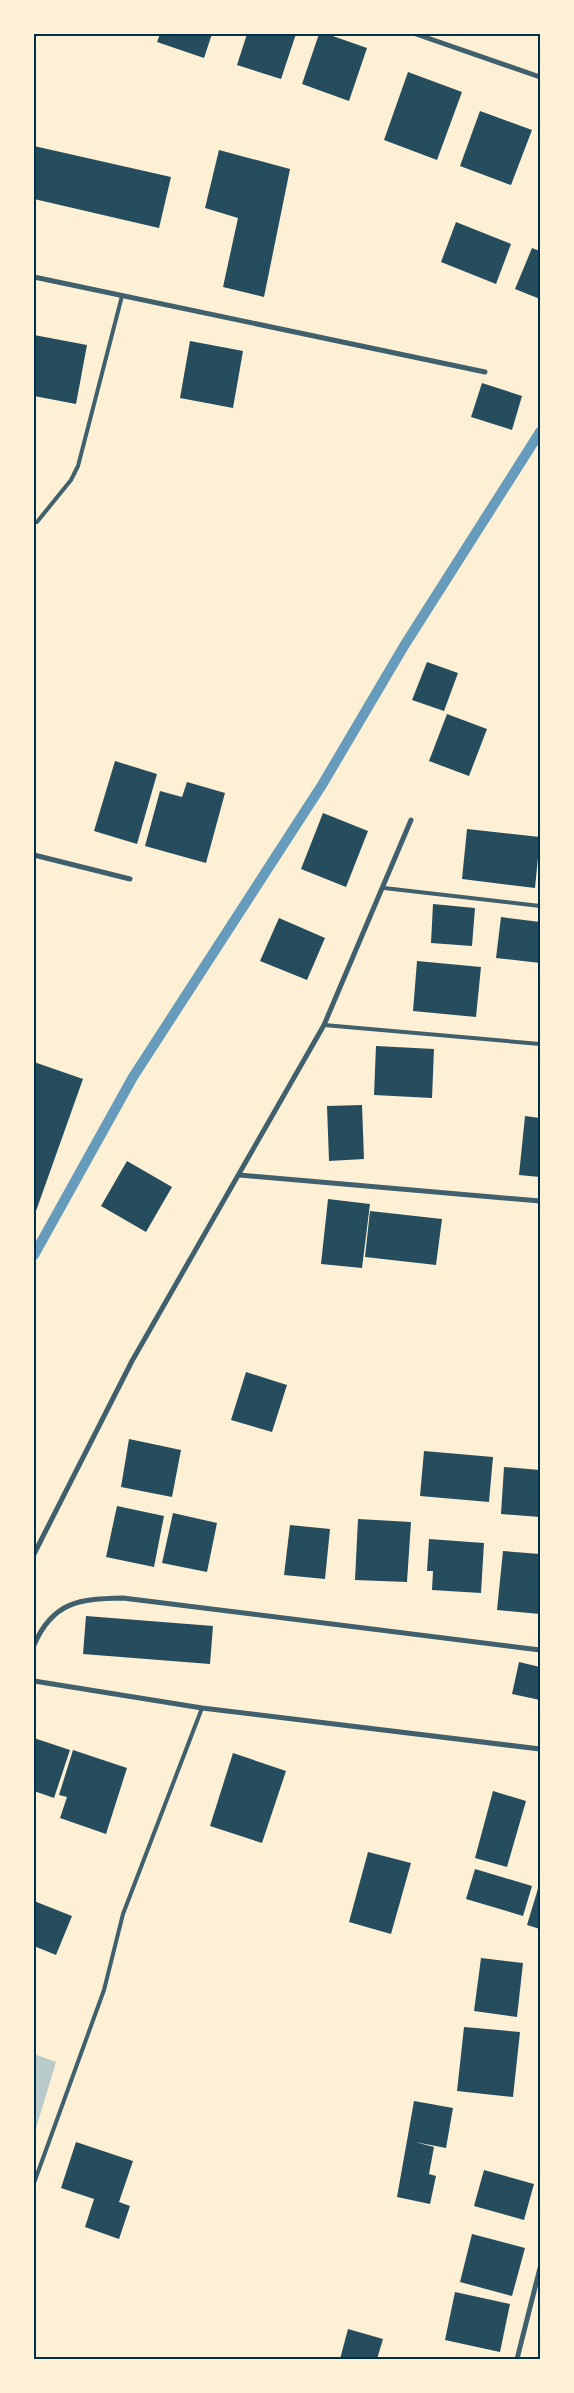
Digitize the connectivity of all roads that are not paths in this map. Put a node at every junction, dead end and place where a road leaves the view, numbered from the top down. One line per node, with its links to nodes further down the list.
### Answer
1 (416, 34): 2 (street)
2 (540, 77)
3 (34, 277): 4 (street)
4 (122, 296): 5 (street); 6 (lane)
5 (485, 372)
6 (37, 522)
7 (411, 820): 10 (street)
8 (34, 855): 9 (street)
9 (130, 879)
10 (384, 888): 11 (lane); 12 (street)
11 (540, 906)
12 (324, 1025): 13 (lane); 14 (street)
13 (540, 1044)
14 (239, 1175): 15 (street); 16 (street)
15 (540, 1201)
16 (34, 1554)
17 (34, 1645): 18 (street)
18 (540, 1650)
19 (34, 1681): 20 (street)
20 (202, 1708): 21 (street); 22 (lane)
21 (540, 1749)
22 (34, 2183)
23 (540, 2268): 24 (street)
24 (517, 2359)

